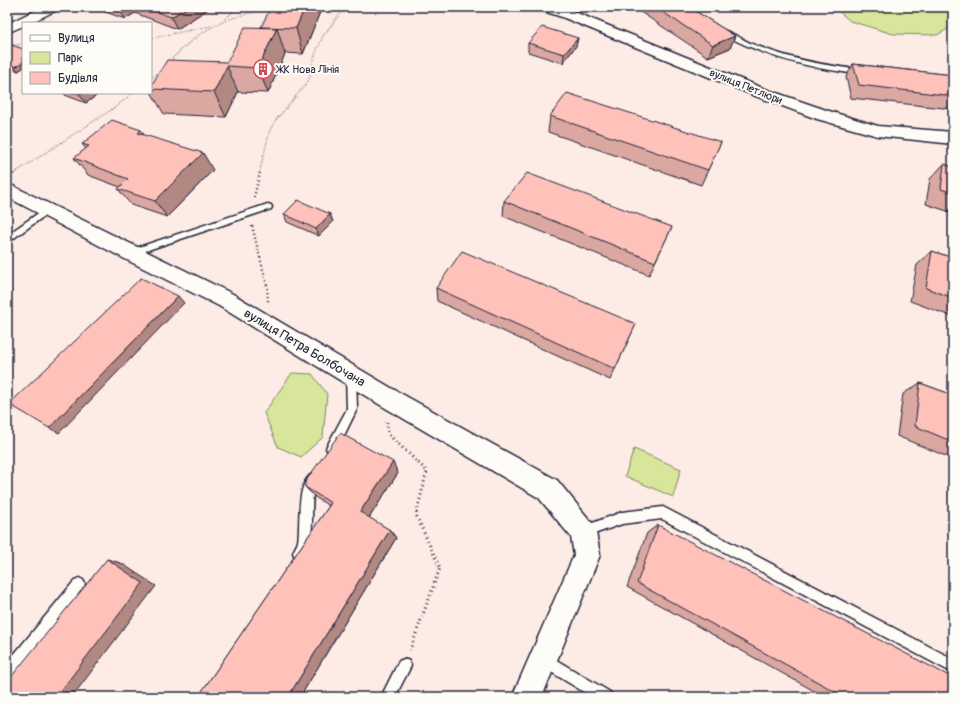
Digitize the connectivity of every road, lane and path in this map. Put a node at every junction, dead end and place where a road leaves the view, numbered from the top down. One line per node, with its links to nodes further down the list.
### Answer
1 (52, 7): 11 (street)
2 (238, 7): 8 (path)
3 (276, 7): 6 (path)
4 (345, 7): 23 (path)
5 (545, 7): 7 (main road, вулиця Петлюри)
6 (270, 8): 8 (path)
7 (571, 11): 18 (main road, вулиця Петлюри)
8 (224, 20): 9 (path)
9 (213, 25): 12 (path); 16 (path)
10 (714, 27): 15 (lane)
11 (7, 29)
12 (152, 38)
13 (22, 44): 14 (path)
14 (7, 46)
15 (873, 73)
16 (152, 78)
17 (133, 94): 19 (path)
18 (953, 138)
19 (7, 178)
20 (7, 189): 22 (street, вулиця Петра Болбочана)
21 (268, 207): 23 (lane)
22 (47, 210): 24 (lane); 25 (street, вулиця Петра Болбочана)
23 (248, 212): 25 (lane); 26 (path)
24 (7, 240)
25 (130, 253): 26 (street, вулиця Петра Болбочана)
26 (270, 326): 27 (street, вулиця Петра Болбочана)
27 (351, 375): 28 (street, вулиця Петра Болбочана); 29 (lane)
28 (385, 396): 31 (street, вулиця Петра Болбочана); 35 (path)
29 (327, 456)
30 (320, 469): 32 (lane)
31 (584, 532): 34 (street); 36 (lane)
32 (291, 565)
33 (79, 584): 37 (lane)
34 (543, 659): 39 (street); 40 (lane)
35 (404, 666): 38 (lane)
36 (953, 666)
37 (7, 672)
38 (388, 697)
39 (527, 697)
40 (605, 697)

